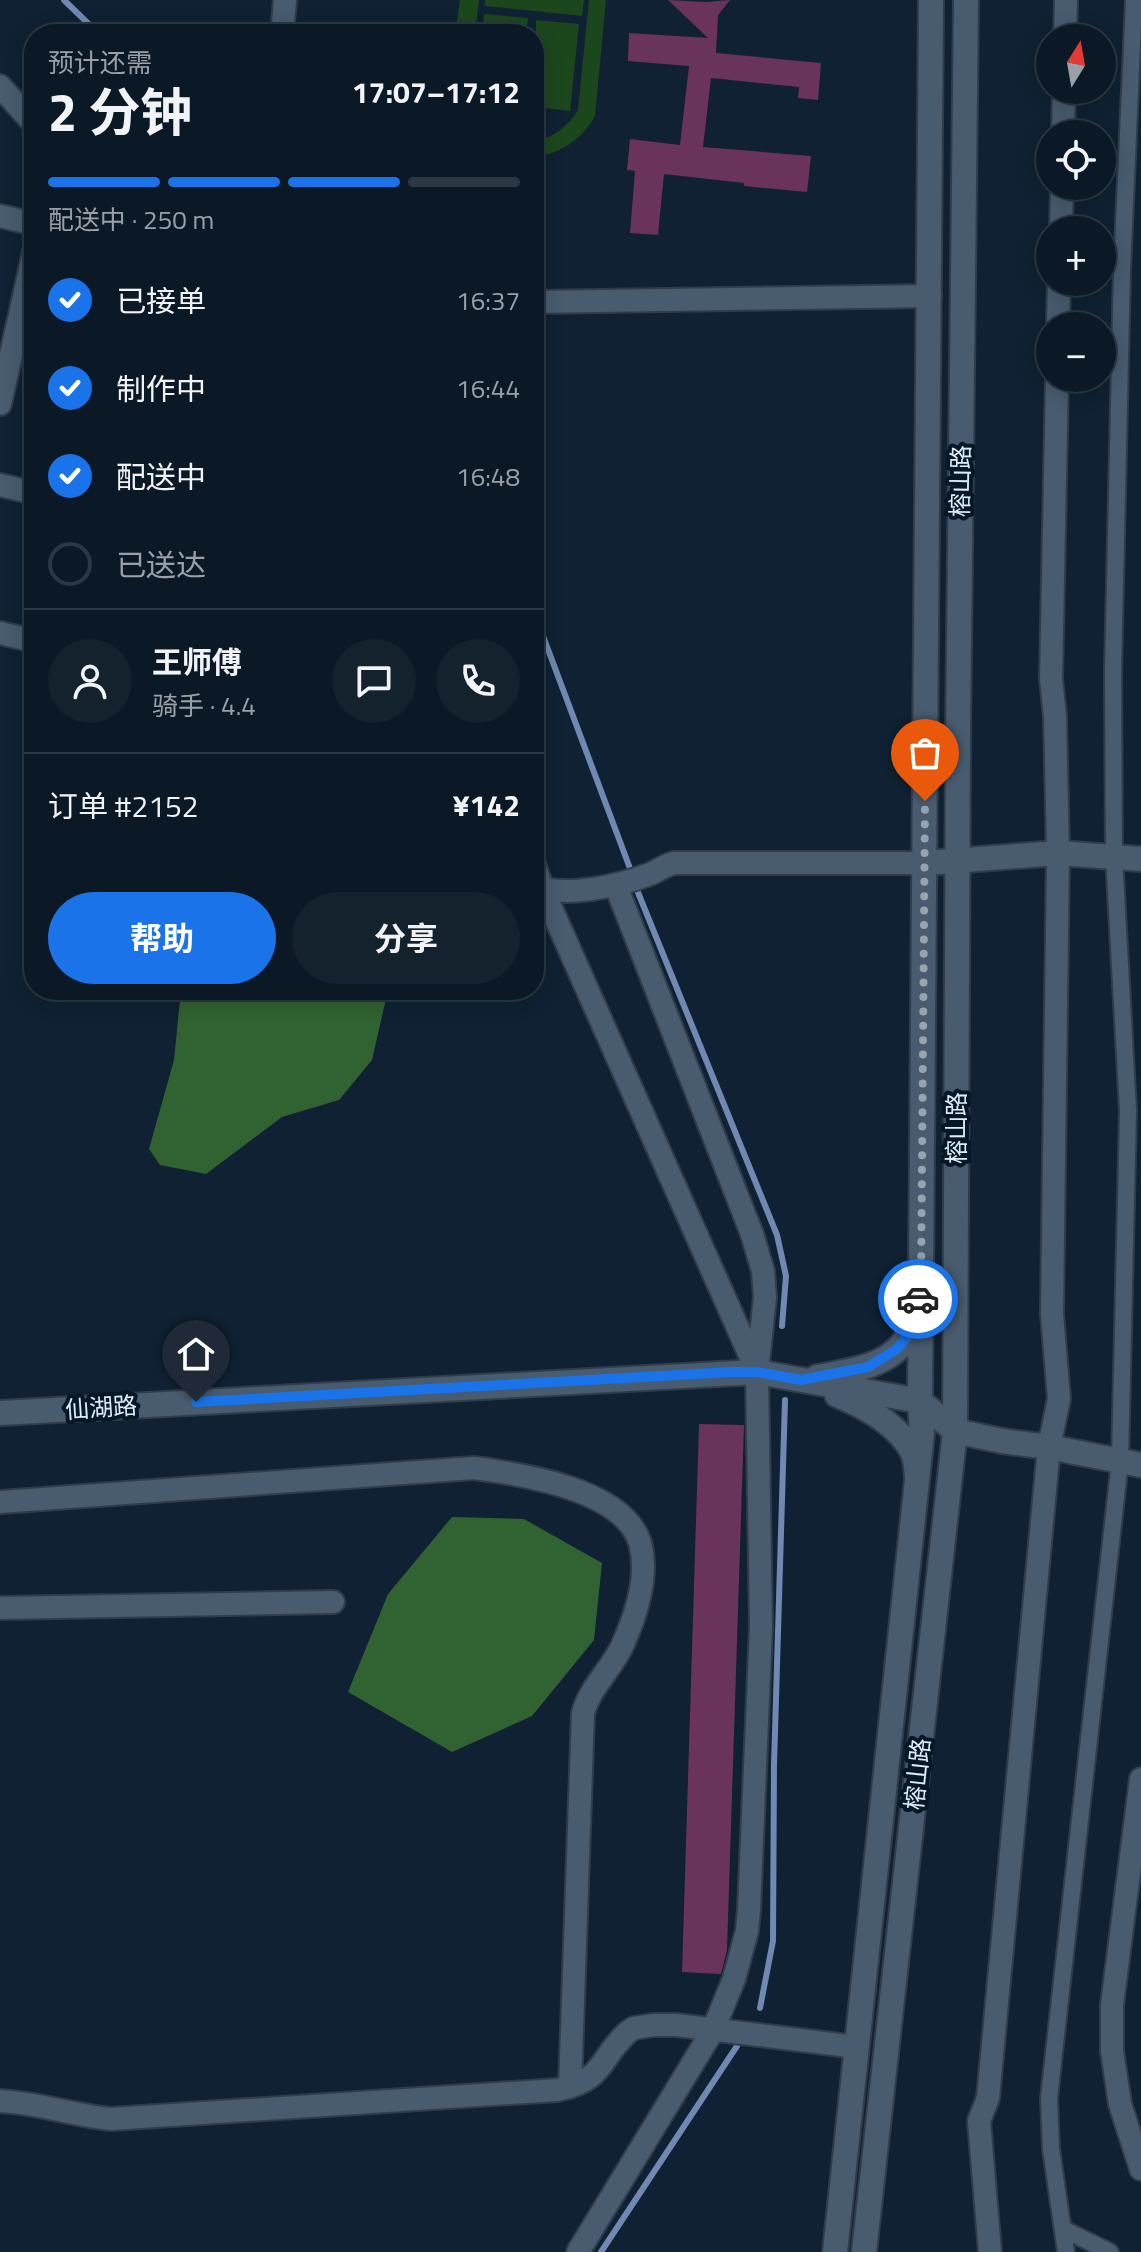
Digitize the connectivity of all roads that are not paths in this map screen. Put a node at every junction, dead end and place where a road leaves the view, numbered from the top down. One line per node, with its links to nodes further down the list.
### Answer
1 (285, 0): 6 (street)
2 (931, 0): 13 (main road, 榕山路)
3 (966, 0): 27 (main road, 榕山路)
4 (1066, 0): 7 (street)
5 (1134, 0): 25 (street)
6 (283, 24)
7 (1065, 24)
8 (0, 86): 9 (street)
9 (24, 113)
10 (0, 216): 11 (street)
11 (24, 222)
12 (24, 274): 15 (street)
13 (930, 296): 14 (street); 28 (main road, 榕山路)
14 (544, 302)
15 (11, 303): 16 (street)
16 (24, 333)
17 (24, 338): 19 (street)
18 (1057, 392): 24 (street)
19 (0, 404)
20 (0, 485): 21 (street)
21 (24, 491)
22 (0, 633): 23 (street)
23 (24, 639)
24 (1058, 853): 25 (main road); 27 (main road); 40 (street)
25 (1114, 856): 26 (main road); 42 (street)
26 (1141, 859)
27 (958, 861): 28 (main road); 35 (main road, 榕山路)
28 (925, 863): 29 (street); 32 (main road, 榕山路)
29 (616, 886): 30 (street); 33 (street)
30 (544, 887)
31 (544, 898): 33 (street)
32 (921, 1287): 34 (main road); 36 (main road, 榕山路)
33 (757, 1372): 34 (main road, 仙湖路); 37 (main road, 仙湖路); 48 (street)
34 (801, 1380): 36 (main road, 仙湖路); 43 (main road)
35 (955, 1388): 38 (main road, 榕山路); 39 (main road)
36 (920, 1401): 38 (main road); 43 (main road, 榕山路)
37 (0, 1413)
38 (955, 1431): 39 (main road); 41 (main road, 榕山路)
39 (988, 1439): 40 (main road); 41 (main road)
40 (1049, 1447): 42 (main road); 57 (street)
41 (951, 1463): 56 (main road, 榕山路)
42 (1131, 1463): 53 (street)
43 (917, 1476): 49 (main road, 榕山路)
44 (0, 1502): 50 (street)
45 (333, 1602): 46 (street)
46 (0, 1608)
47 (1141, 1779): 52 (street)
48 (713, 2030): 49 (street); 50 (street); 54 (street)
49 (857, 2047): 55 (main road, 榕山路)
50 (570, 2087): 51 (street)
51 (0, 2101)
52 (1141, 2169)
53 (1063, 2229): 58 (street); 59 (street)
54 (578, 2252)
55 (835, 2252)
56 (864, 2252)
57 (990, 2252)
58 (1066, 2252)
59 (1110, 2252)

